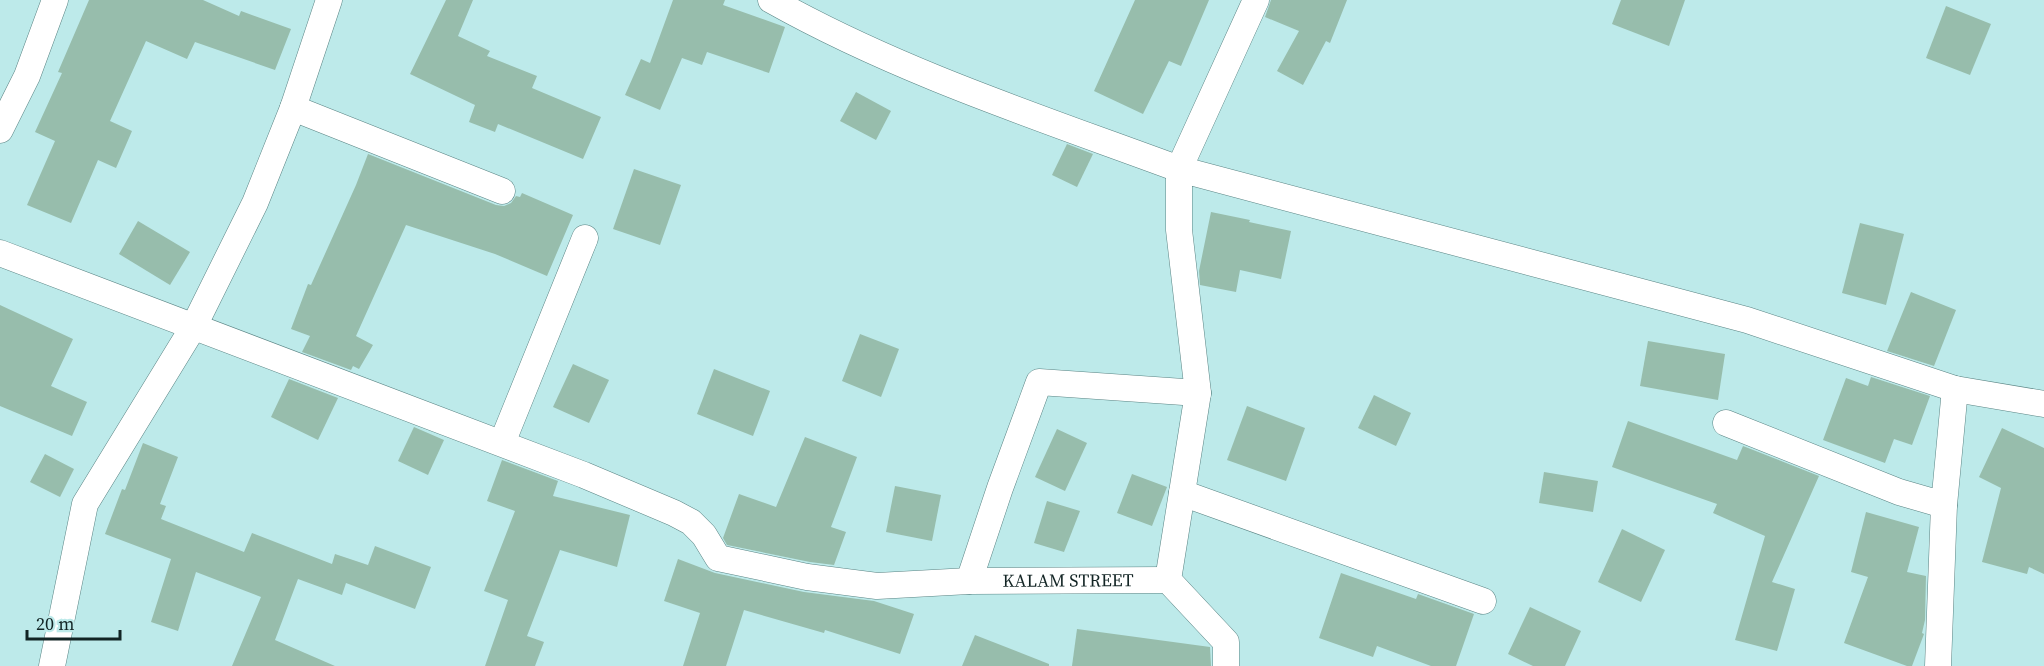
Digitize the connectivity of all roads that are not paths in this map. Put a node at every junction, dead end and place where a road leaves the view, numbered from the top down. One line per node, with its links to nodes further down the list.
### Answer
1 (55, 0): 6 (street)
2 (329, 0): 5 (street)
3 (1256, 0): 7 (street)
4 (782, 3): 7 (street)
5 (293, 108): 8 (street); 11 (street)
6 (0, 130)
7 (1179, 169): 12 (street); 13 (street)
8 (502, 191)
9 (585, 238): 16 (street)
10 (0, 253): 11 (street, KALAM STREET)
11 (194, 326): 16 (street, KALAM STREET); 22 (street)
12 (1955, 389): 14 (street); 18 (street)
13 (1198, 393): 17 (street); 20 (street)
14 (2044, 404)
15 (1726, 423): 18 (street)
16 (502, 443): 20 (street, KALAM STREET)
17 (1182, 493): 19 (street); 21 (street)
18 (1944, 505): 24 (street)
19 (1168, 580): 20 (street, KALAM STREET); 23 (street)
20 (969, 581)
21 (1483, 601)
22 (52, 666)
23 (1226, 666)
24 (1938, 666)

